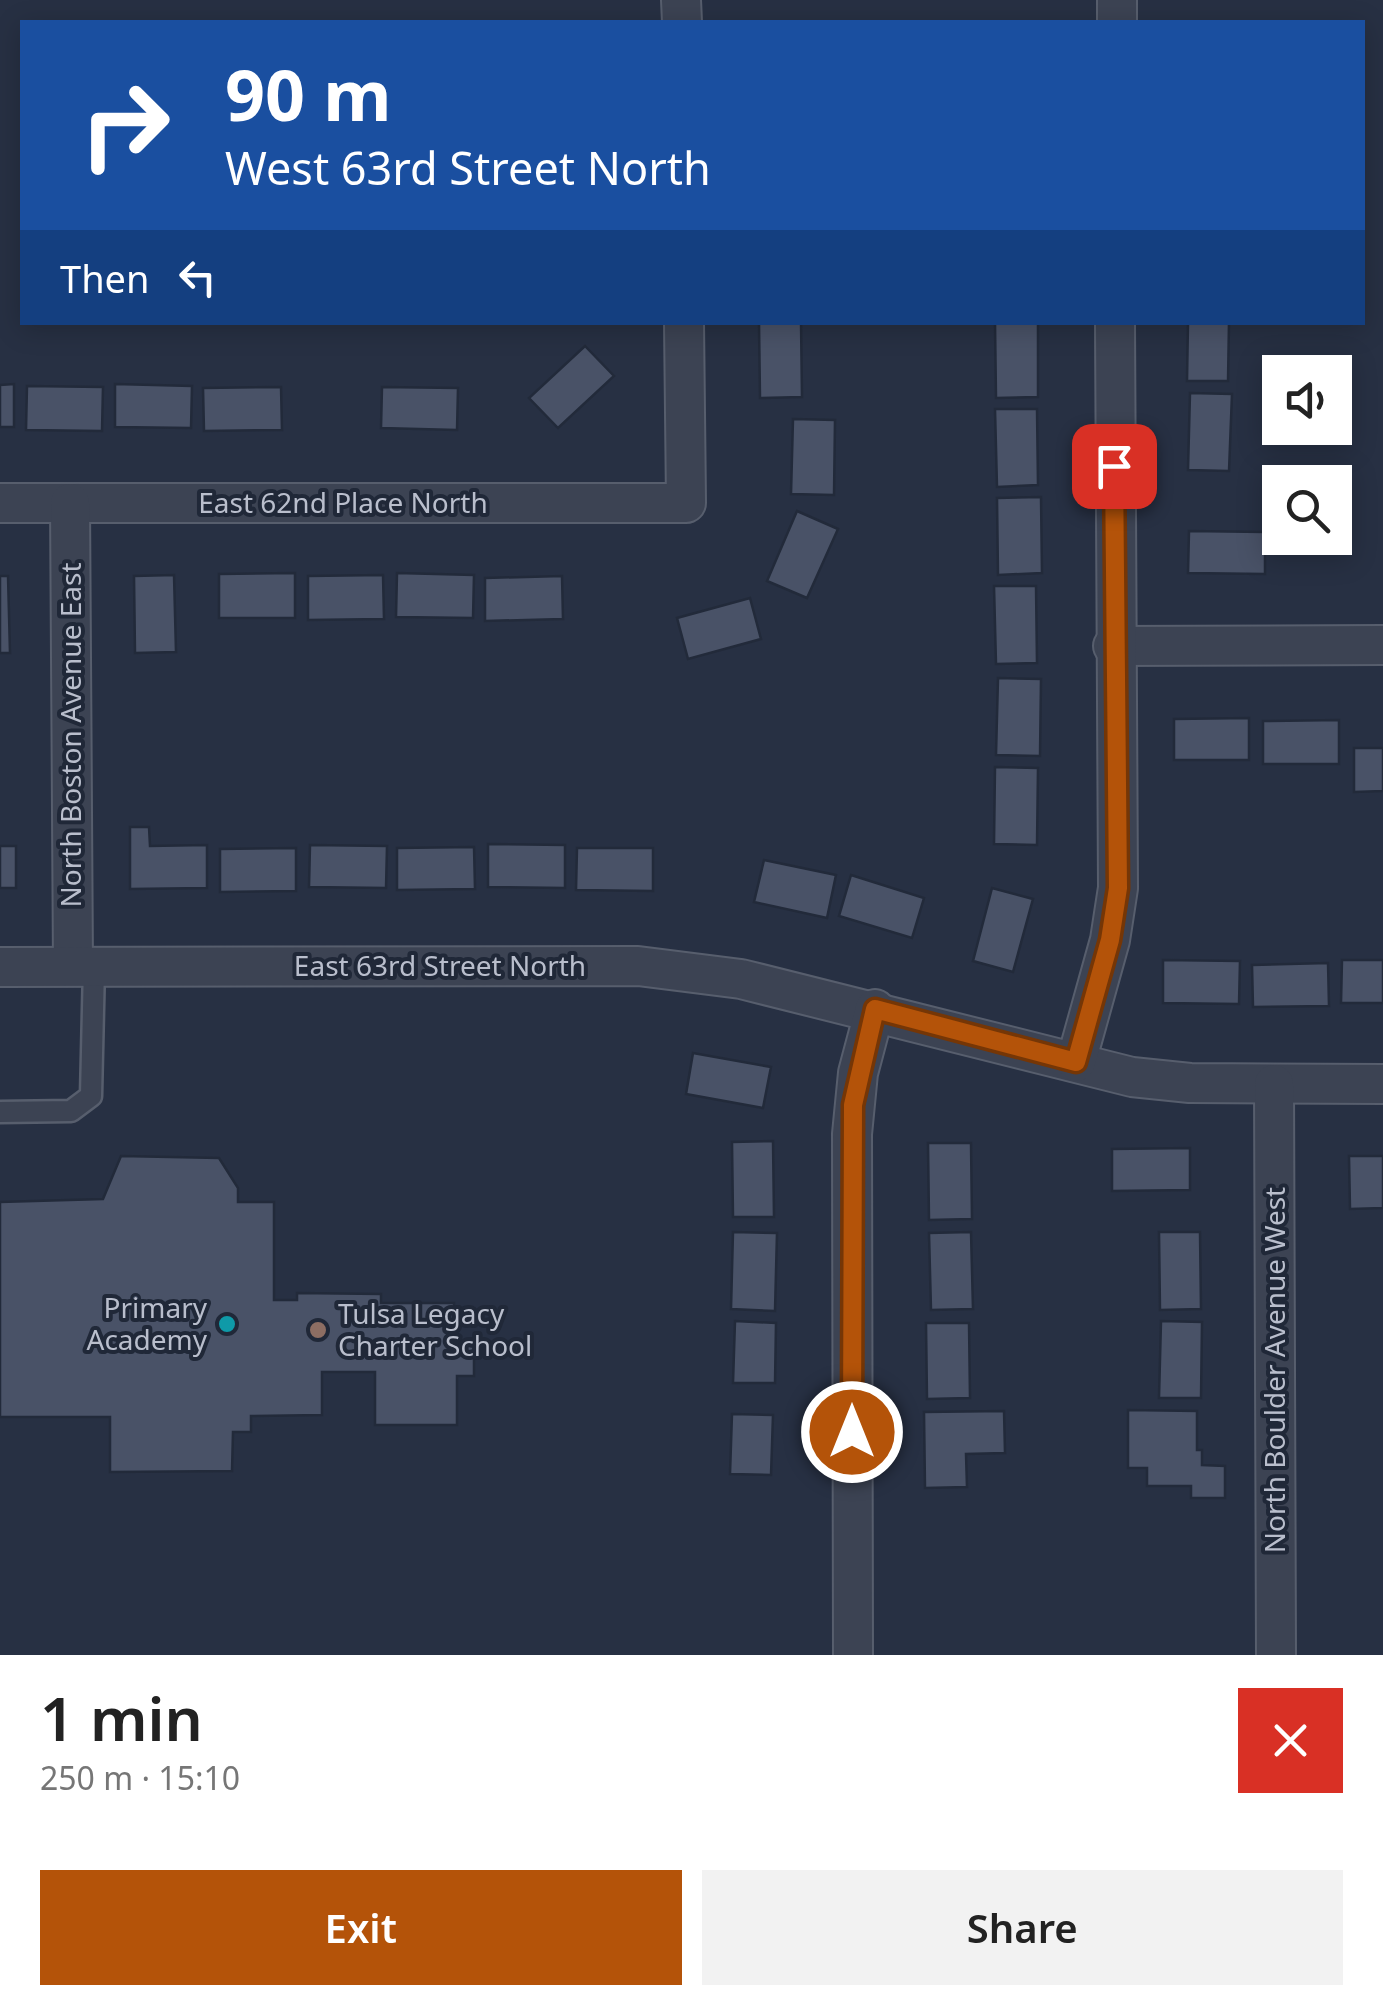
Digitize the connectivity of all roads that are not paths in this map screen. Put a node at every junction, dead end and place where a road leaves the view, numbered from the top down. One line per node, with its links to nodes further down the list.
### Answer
1 (684, 325): 4 (street, East 62nd Place North)
2 (1115, 325): 6 (street)
3 (0, 502): 4 (street, East 62nd Place North)
4 (70, 503): 7 (street, North Boston Avenue East)
5 (1383, 645): 6 (street)
6 (1113, 646): 10 (street)
7 (83, 966): 8 (street, East 63rd Street North); 9 (street, East 63rd Street North); 13 (lane)
8 (0, 967)
9 (875, 1009): 10 (street, East 63rd Street North); 14 (street)
10 (1076, 1062): 11 (street, East 63rd Street North)
11 (1274, 1084): 12 (street, East 63rd Street North); 15 (street, North Boulder Avenue West)
12 (1383, 1084)
13 (0, 1112)
14 (853, 1655)
15 (1276, 1655)

